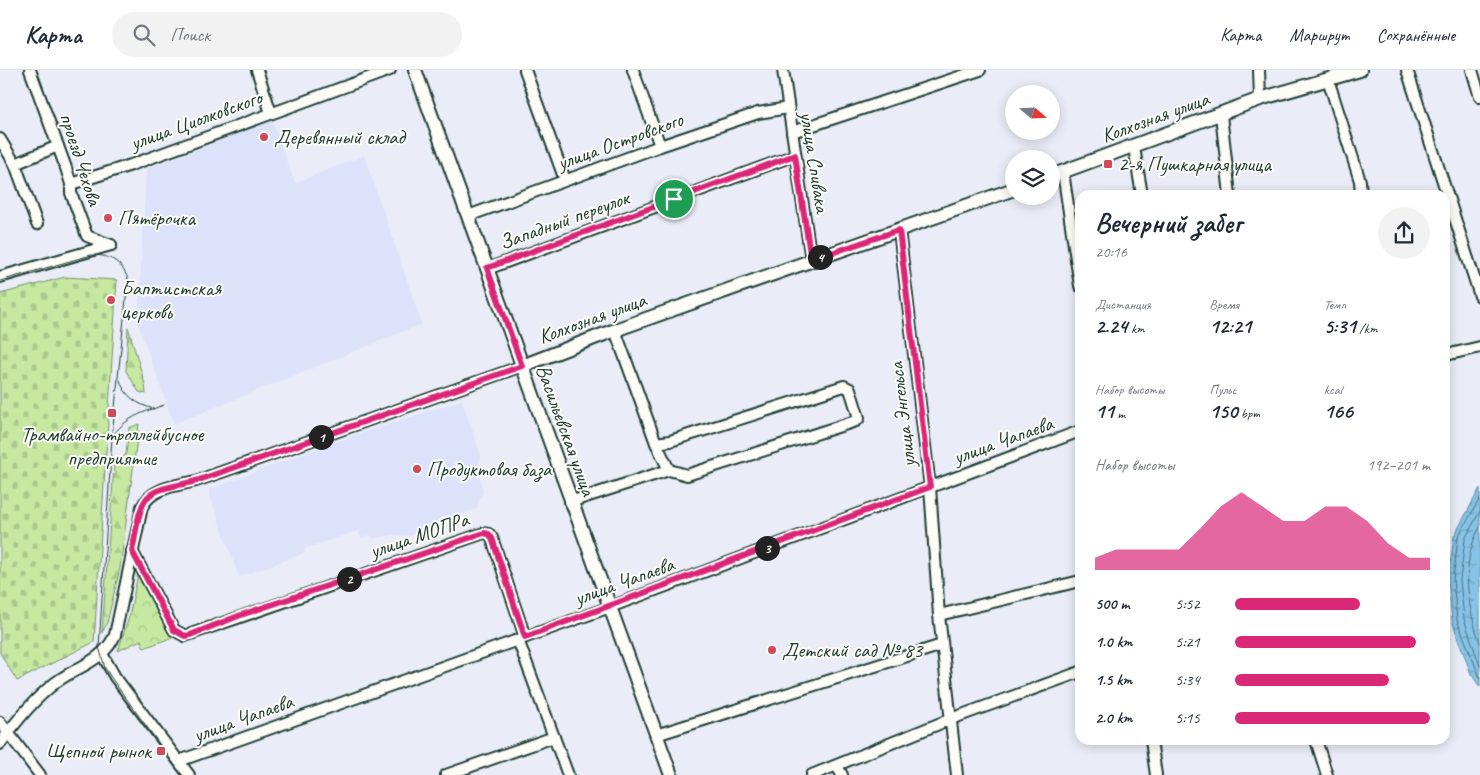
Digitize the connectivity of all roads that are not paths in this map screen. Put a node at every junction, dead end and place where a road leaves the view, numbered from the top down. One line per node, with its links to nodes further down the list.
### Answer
1 (30, 70): 21 (street, проезд Чехова)
2 (256, 70): 17 (street)
3 (390, 70): 17 (street, улица Циолковского)
4 (415, 70): 36 (main road, Васильевская улица)
5 (525, 70): 27 (street)
6 (633, 70): 22 (street)
7 (783, 70): 16 (street, улица Спивака)
8 (980, 70): 19 (street)
9 (1260, 70): 15 (street)
10 (1360, 70): 13 (main road, Колхозная улица)
11 (1407, 70): 33 (street)
12 (1472, 70): 14 (street)
13 (1328, 79): 15 (main road, Колхозная улица); 32 (street)
14 (1480, 97)
15 (1260, 99): 18 (main road, Колхозная улица)
16 (788, 108): 19 (street, улица Спивака); 22 (street, улица Островского)
17 (271, 113): 28 (street, улица Циолковского)
18 (1220, 115): 23 (main road, Колхозная улица); 31 (street)
19 (792, 132): 24 (street, улица Спивака)
20 (0, 139): 25 (street)
21 (58, 146): 25 (street); 28 (street, проезд Чехова)
22 (660, 146): 27 (street, улица Островского)
23 (1134, 147): 26 (main road, Колхозная улица); 30 (street)
24 (795, 155): 39 (street, улица Спивака); 41 (street, Западный переулок)
25 (15, 164): 37 (street)
26 (1060, 173)
27 (565, 180): 36 (street, улица Островского)
28 (71, 184): 42 (street, проезд Чехова)
29 (1060, 189): 40 (street)
30 (1141, 190)
31 (1229, 190)
32 (1361, 190)
33 (1446, 190)
34 (1005, 193): 38 (main road, Колхозная улица)
35 (1450, 203): 43 (street)
36 (468, 216): 41 (main road, Васильевская улица)
37 (37, 224)
38 (899, 230): 39 (main road, Колхозная улица); 51 (street, улица Энгельса)
39 (811, 260): 44 (main road, Колхозная улица)
40 (1075, 262)
41 (487, 268): 47 (main road, Васильевская улица)
42 (0, 277)
43 (1480, 296)
44 (615, 330): 47 (main road, Колхозная улица); 49 (street)
45 (1480, 347): 46 (street)
46 (1450, 353)
47 (522, 366): 52 (main road, Васильевская улица); 53 (street, Колхозная улица)
48 (1075, 433): 51 (street, улица Чапаева)
49 (656, 443): 50 (street); 50 (street)
50 (669, 470): 52 (street)
51 (930, 487): 55 (street, улица Чапаева); 56 (street, улица Энгельса)
52 (570, 502): 55 (main road, Васильевская улица)
53 (132, 551): 57 (street, улица МОПРа); 59 (street)
54 (1075, 582): 56 (street)
55 (610, 607): 57 (street, улица Чапаева); 64 (main road, Васильевская улица)
56 (939, 615): 58 (street, улица Энгельса)
57 (521, 638): 65 (street); 69 (street, улица Чапаева)
58 (942, 644): 61 (street, улица Энгельса); 64 (street)
59 (102, 654): 63 (street); 69 (street)
60 (1075, 674): 61 (street)
61 (951, 719): 70 (street); 77 (street, улица Энгельса)
62 (0, 722): 63 (street)
63 (9, 731): 66 (street); 71 (street)
64 (656, 735): 75 (main road, Васильевская улица)
65 (554, 737): 73 (street); 74 (street)
66 (0, 744)
67 (1152, 745): 78 (street)
68 (1318, 745): 79 (street)
69 (179, 761): 72 (street)
70 (839, 770): 76 (street)
71 (40, 775)
72 (189, 775)
73 (446, 775)
74 (568, 775)
75 (671, 775)
76 (812, 775)
77 (957, 775)
78 (1156, 775)
79 (1327, 775)

